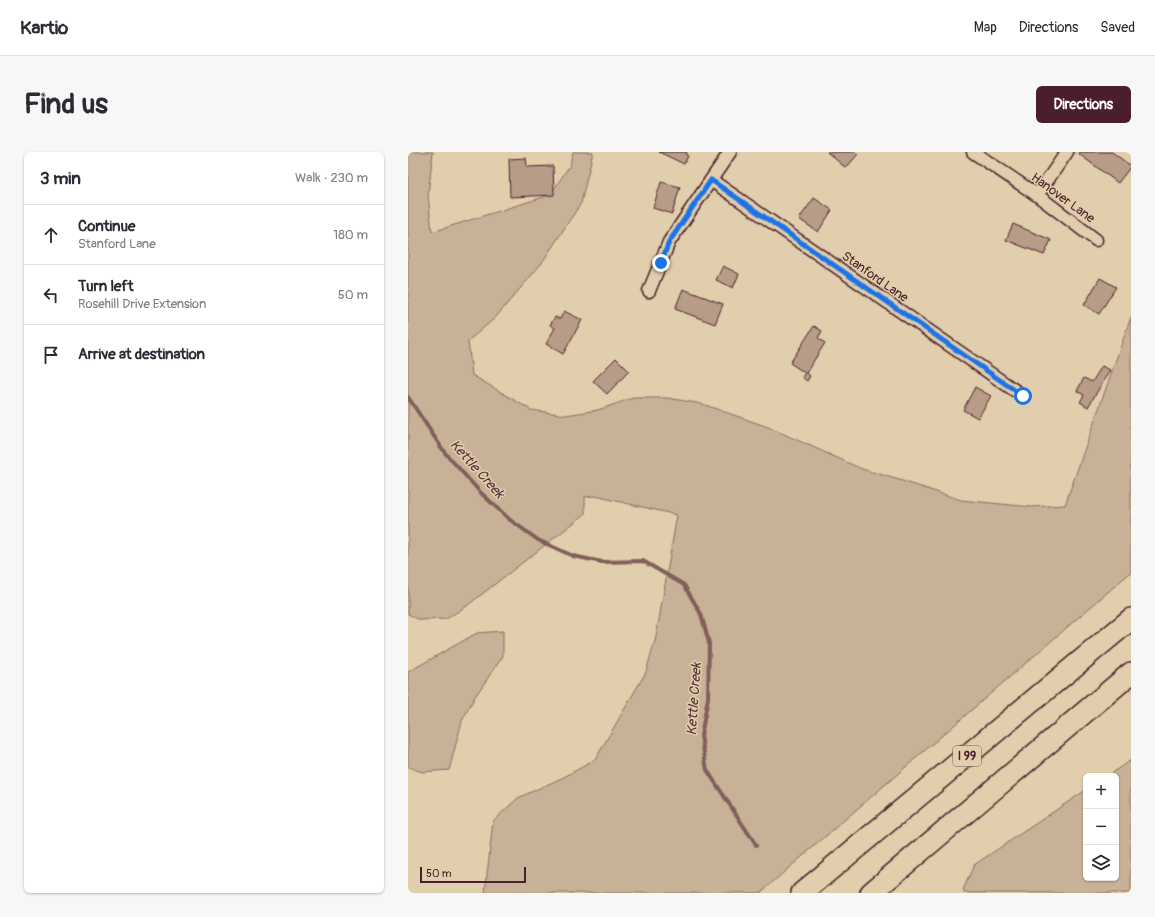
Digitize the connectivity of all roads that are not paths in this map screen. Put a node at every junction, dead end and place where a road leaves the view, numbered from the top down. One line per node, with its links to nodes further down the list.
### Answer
1 (730, 152): 4 (street)
2 (973, 152): 5 (street, Hanover Lane)
3 (1067, 152): 5 (street)
4 (711, 180): 7 (street); 8 (street, Stanford Lane)
5 (1037, 195): 6 (street, Hanover Lane)
6 (1096, 240)
7 (649, 291)
8 (1023, 396)
9 (1131, 618): 11 (highway, I 99)
10 (1131, 673): 12 (highway)
11 (802, 893)
12 (871, 893)

